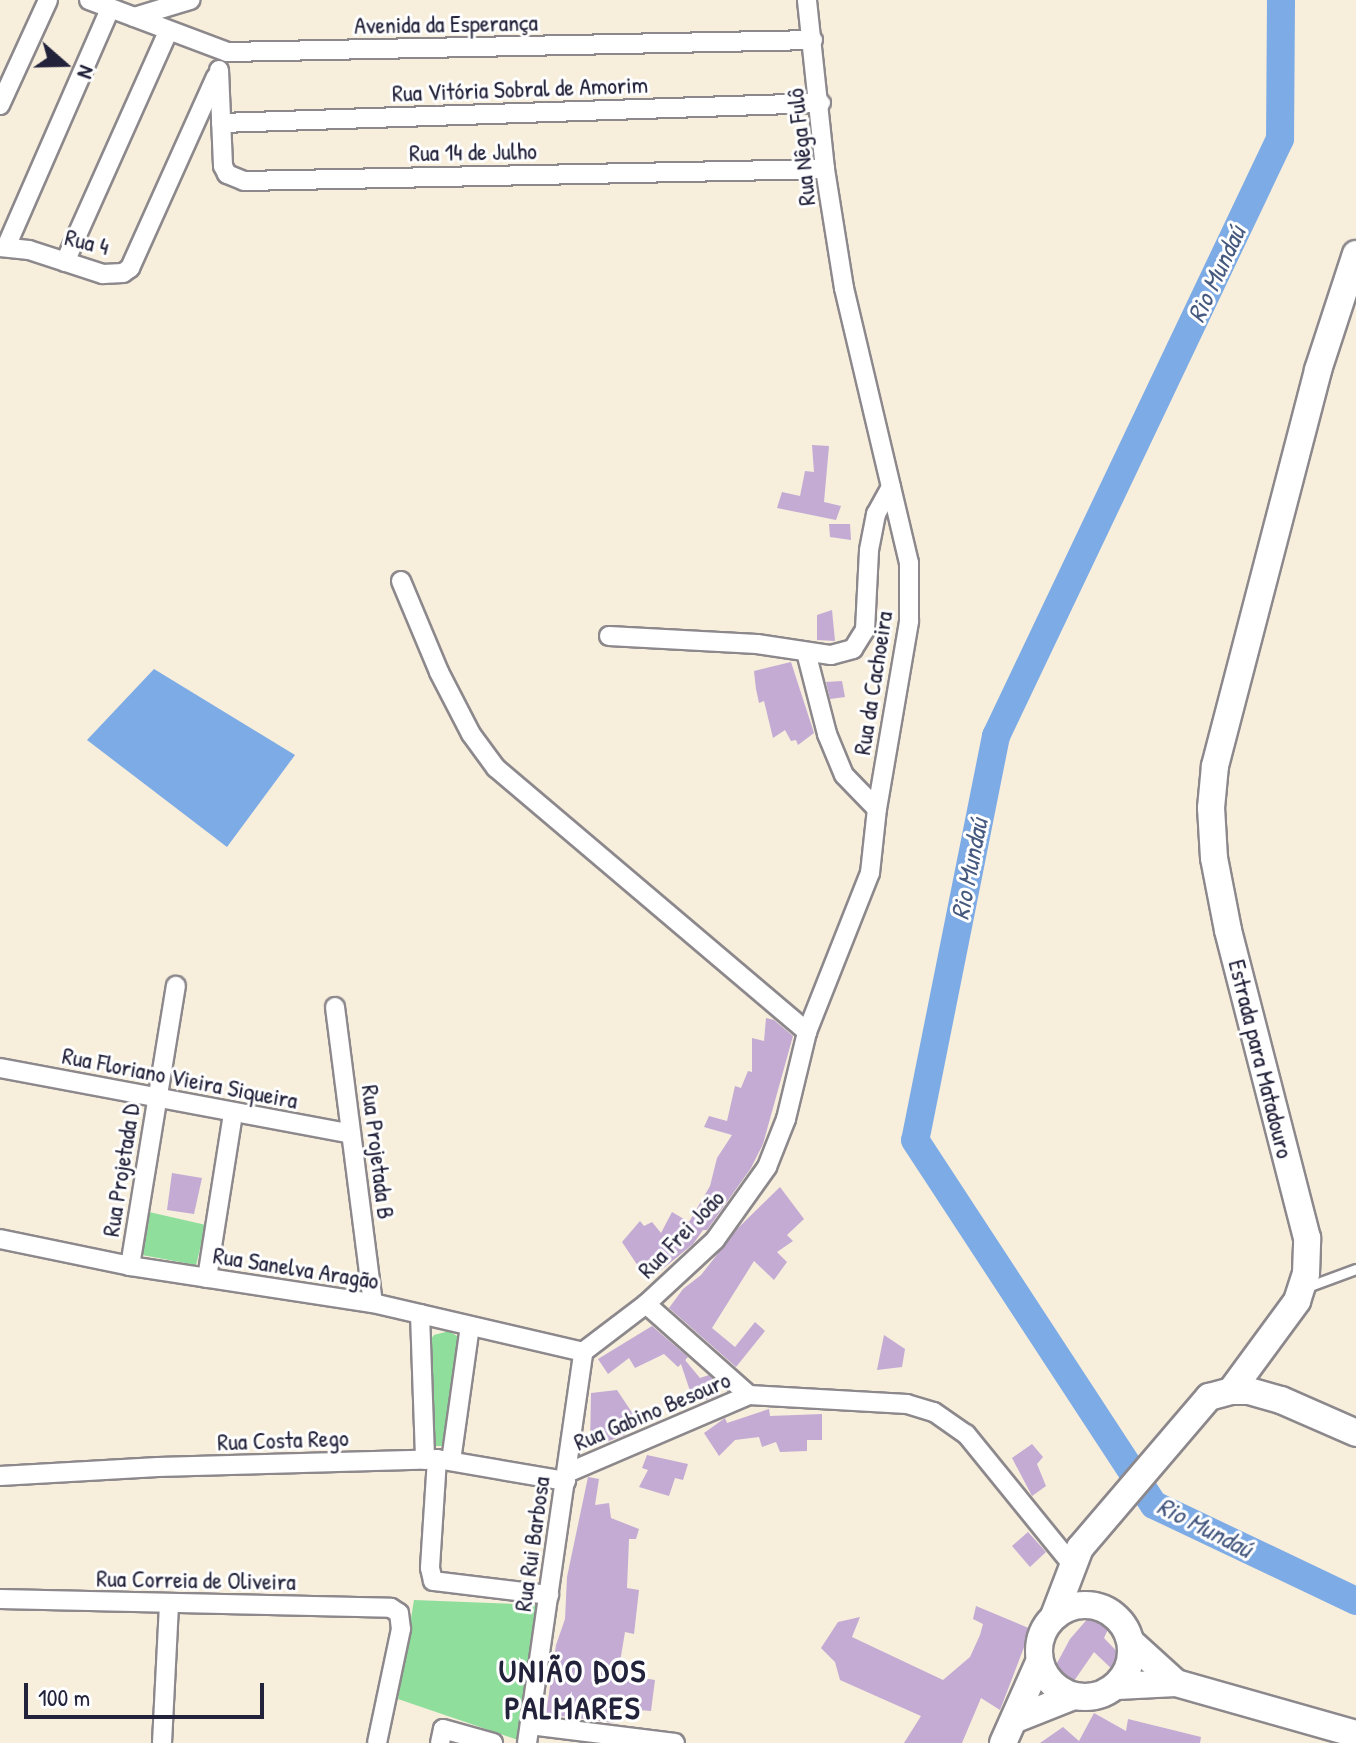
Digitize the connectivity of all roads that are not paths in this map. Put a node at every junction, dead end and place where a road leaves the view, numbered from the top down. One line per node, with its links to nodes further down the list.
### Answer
1 (48, 0): 12 (street)
2 (89, 0): 5 (street, Avenida da Esperança)
3 (190, 0): 6 (street)
4 (807, 0): 8 (street, Rua Nêga Fulô)
5 (110, 9): 6 (street, Avenida da Esperança); 15 (street)
6 (134, 17): 7 (street, Avenida da Esperança)
7 (168, 32): 9 (street, Avenida da Esperança); 17 (street)
8 (813, 40): 9 (street, Avenida da Esperança); 11 (street, Rua Nêga Fulô)
9 (227, 52): 10 (street)
10 (219, 70): 13 (street, Rua 14 de Julho); 17 (street, Rua 4)
11 (821, 103): 13 (street, Rua Vitória Sobral de Amorim); 14 (street, Rua Nêga Fulô)
12 (0, 105)
13 (221, 123): 14 (street, Rua 14 de Julho)
14 (825, 169): 18 (street, Rua Nêga Fulô)
15 (3, 247): 17 (street, Rua 4)
16 (1356, 254): 35 (street, Estrada para Matadouro)
17 (65, 262)
18 (844, 288): 19 (street, Rua da Cachoeira)
19 (891, 487): 22 (street); 23 (street, Rua da Cachoeira)
20 (401, 581): 26 (street)
21 (609, 636): 22 (street)
22 (806, 652): 23 (street)
23 (877, 809): 26 (street, Rua da Cachoeira)
24 (176, 986): 28 (street, Rua Projetada D)
25 (335, 1007): 30 (street, Rua Projetada B)
26 (807, 1032): 37 (street, Rua Frei João)
27 (0, 1068): 28 (street, Rua Floriano Vieira Siqueira)
28 (157, 1099): 29 (street, Rua Floriano Vieira Siqueira); 32 (street, Rua Projetada D)
29 (233, 1113): 30 (street, Rua Floriano Vieira Siqueira); 34 (street)
30 (351, 1134): 36 (street, Rua Projetada B)
31 (0, 1239): 32 (street, Rua Sanelva Aragão)
32 (130, 1266): 34 (street, Rua Sanelva Aragão)
33 (1356, 1269): 35 (lane)
34 (207, 1278): 36 (street, Rua Sanelva Aragão)
35 (1300, 1289): 41 (street, Estrada para Matadouro)
36 (373, 1303): 38 (street, Rua Sanelva Aragão)
37 (646, 1304): 40 (street, Rua Frei João); 42 (street)
38 (420, 1314): 39 (street, Rua Sanelva Aragão); 44 (street)
39 (470, 1326): 40 (street, Rua Sanelva Aragão); 44 (street)
40 (583, 1352): 46 (street, Rua Rui Barbosa)
41 (1231, 1391): 43 (street); 47 (street)
42 (749, 1395): 46 (street, Rua Gabino Besouro); 47 (street, Rua Gabino Besouro)
43 (1356, 1433)
44 (438, 1460): 45 (street, Rua Costa Rego); 46 (street, Rua Costa Rego); 48 (street)
45 (0, 1476)
46 (567, 1477): 48 (street, Rua Rui Barbosa)
47 (1075, 1555): 51 (street); 52 (street)
48 (549, 1595): 59 (street, Rua Rui Barbosa)
49 (0, 1599): 50 (street, Rua Correia de Oliveira)
50 (169, 1604): 62 (street); 63 (street, Rua Correia de Oliveira)
51 (1100, 1606): 52 (street); 53 (street)
52 (1054, 1616): 54 (street)
53 (1131, 1642): 55 (street); 56 (street)
54 (1039, 1662): 57 (street); 58 (street)
55 (1176, 1683): 56 (street); 60 (street)
56 (1117, 1686): 57 (street)
57 (1071, 1697): 58 (street)
58 (1016, 1719): 66 (street)
59 (528, 1734): 65 (street)
60 (1356, 1734)
61 (442, 1736): 64 (street)
62 (162, 1743)
63 (377, 1743)
64 (493, 1743)
65 (675, 1743)
66 (1003, 1743)

